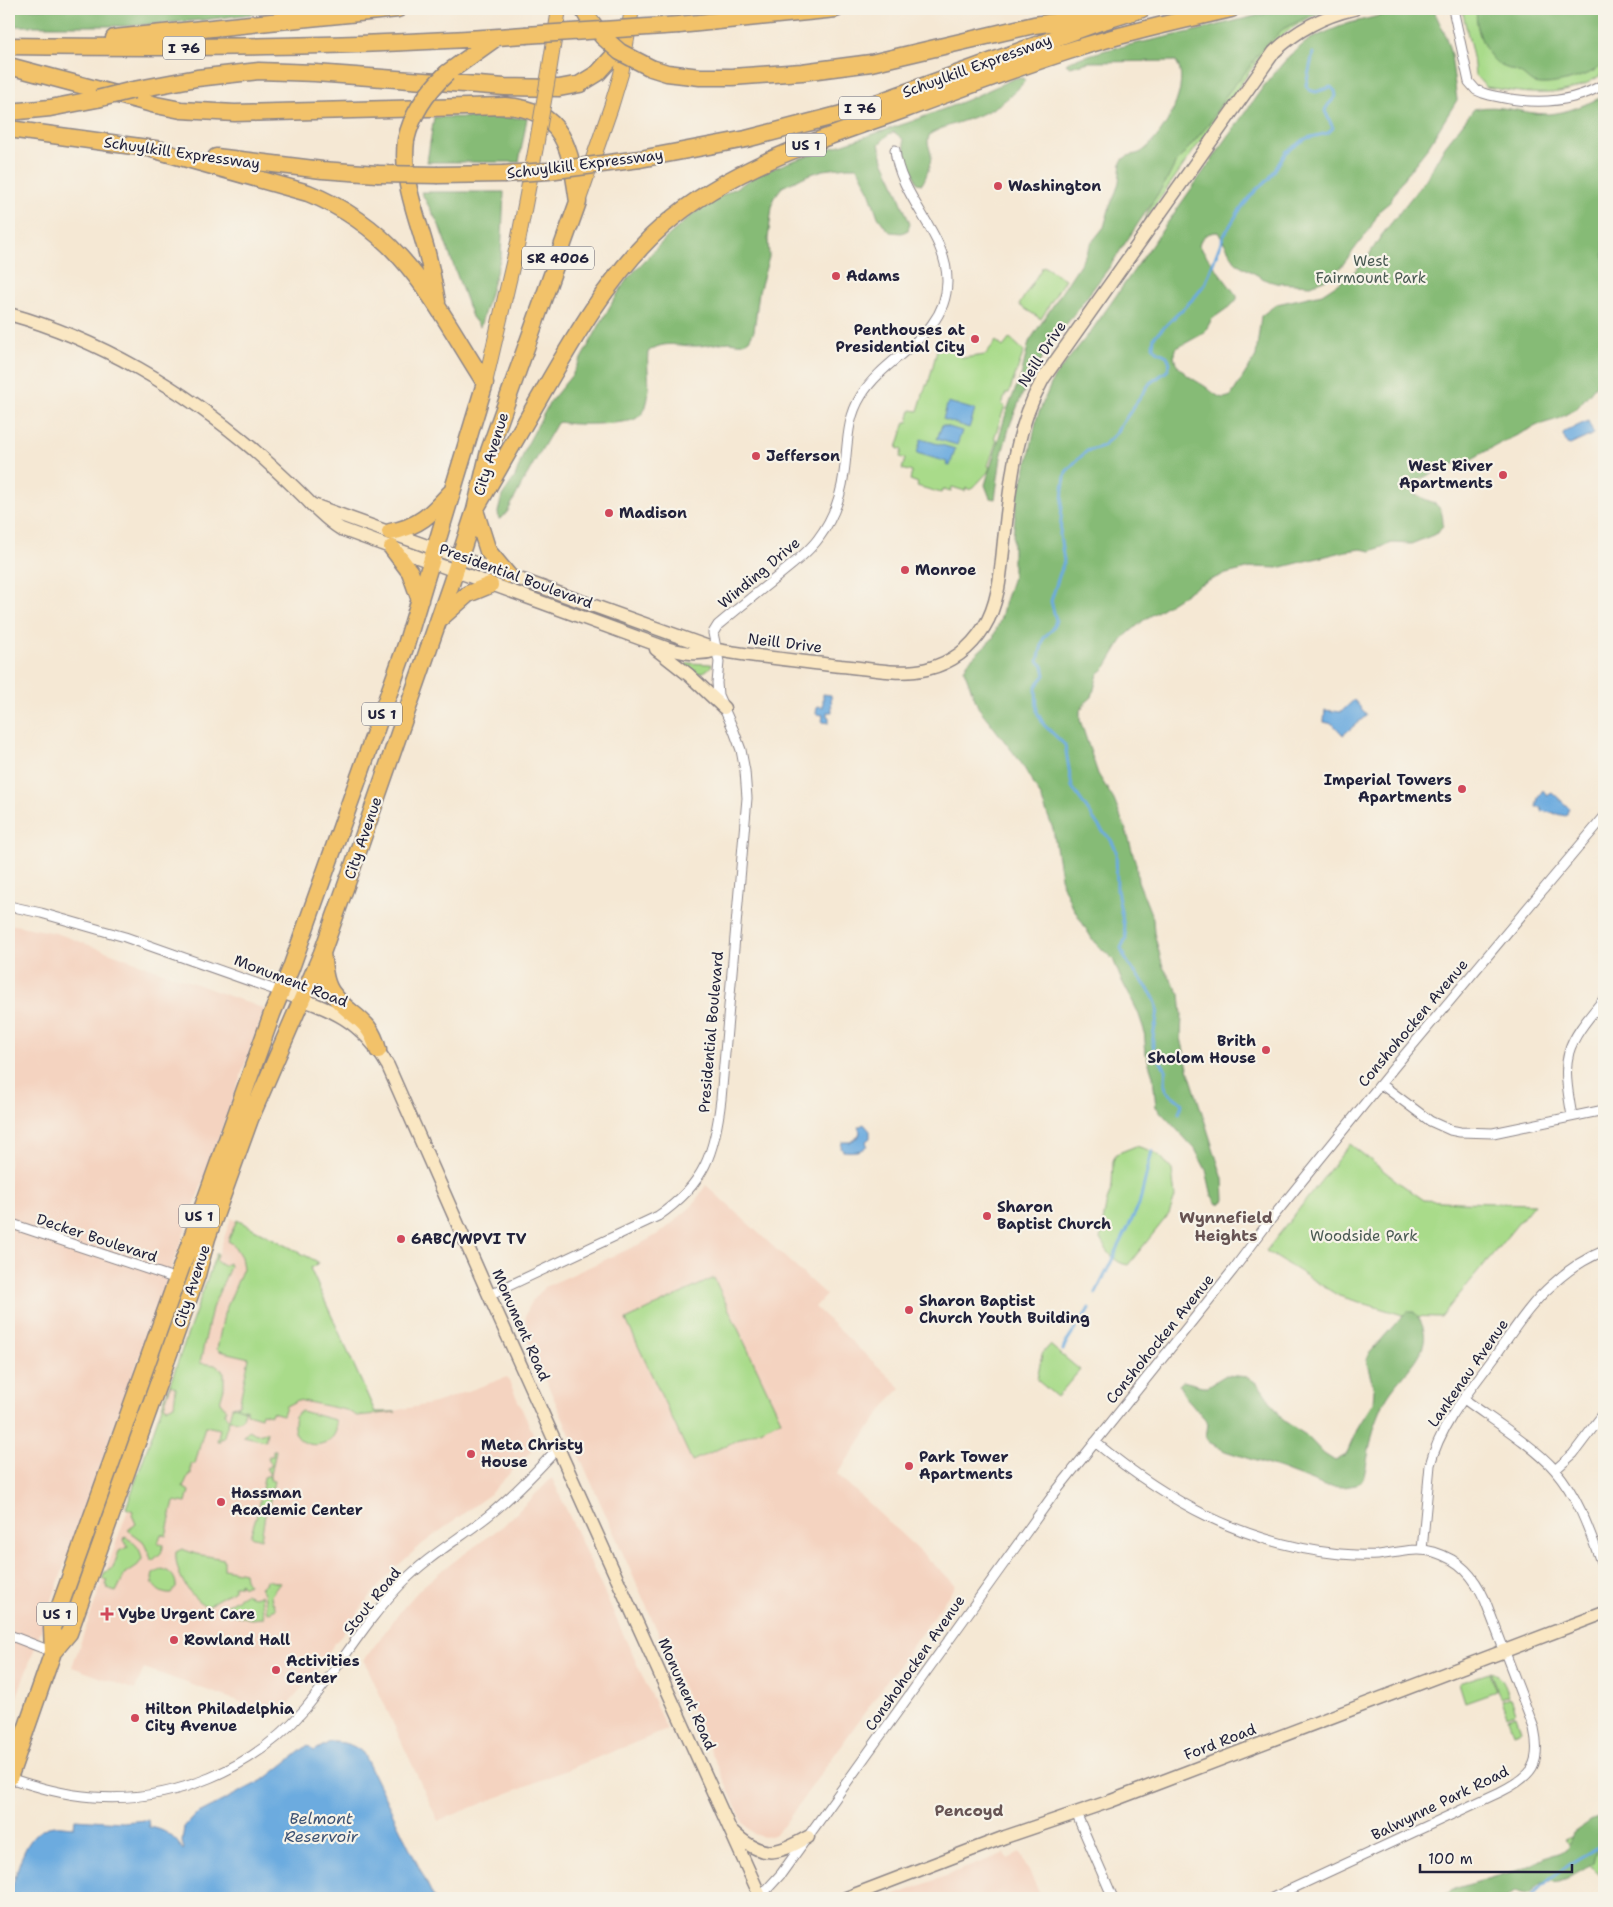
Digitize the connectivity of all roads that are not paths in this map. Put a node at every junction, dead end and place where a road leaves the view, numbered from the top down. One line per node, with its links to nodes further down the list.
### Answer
1 (398, 9): 12 (highway)
2 (559, 9): 22 (main road, City Avenue, bridge)
3 (583, 9): 6 (highway, bridge)
4 (632, 9): 10 (main road, City Avenue)
5 (836, 9): 11 (highway, I 76, bridge)
6 (1139, 9): 17 (highway, Schuylkill Expressway / I 76, bridge)
7 (1231, 9): 24 (highway, US 1)
8 (1354, 9): 33 (main road, Neill Drive)
9 (1453, 9): 14 (street)
10 (628, 27): 15 (highway, bridge); 19 (main road, City Avenue)
11 (496, 38): 12 (highway, I 76); 20 (highway, bridge)
12 (9, 46)
13 (9, 66): 19 (highway)
14 (1604, 84)
15 (9, 112)
16 (9, 129): 17 (highway, Schuylkill Expressway / I 76)
17 (152, 149): 20 (highway)
18 (896, 150): 33 (street, Winding Drive)
19 (578, 202): 24 (highway, City Avenue / SR 4006)
20 (438, 306): 22 (highway)
21 (9, 314): 25 (main road, Presidential Boulevard)
22 (485, 383): 23 (highway, City Avenue / US 1)
23 (454, 489): 25 (highway); 26 (highway, City Avenue / US 1)
24 (474, 510): 27 (highway, City Avenue / US 1); 28 (highway)
25 (391, 540): 26 (main road, Presidential Boulevard); 30 (highway)
26 (434, 556): 27 (main road, Presidential Boulevard); 30 (highway, City Avenue / US 1)
27 (457, 564): 28 (main road, Presidential Boulevard); 29 (main road, Presidential Boulevard); 31 (highway, City Avenue / US 1)
28 (508, 575): 33 (main road, Presidential Boulevard)
29 (490, 585): 31 (highway); 32 (main road, Presidential Boulevard)
30 (420, 600): 38 (highway, City Avenue / US 1)
31 (438, 621): 37 (highway, City Avenue / US 1)
32 (637, 638): 33 (main road, Presidential Boulevard); 34 (main road)
33 (717, 650): 34 (street, Presidential Boulevard)
34 (724, 708): 48 (street, Presidential Boulevard)
35 (1604, 817): 42 (street, Conshohocken Avenue)
36 (9, 906): 38 (street, Monument Road)
37 (322, 953): 39 (highway, City Avenue / US 1); 41 (highway)
38 (281, 992): 39 (main road, Monument Road); 47 (highway, City Avenue / US 1)
39 (302, 999): 41 (main road, Monument Road); 55 (highway, City Avenue / US 1)
40 (1604, 999): 44 (street)
41 (378, 1050): 48 (main road, Monument Road)
42 (1380, 1084): 44 (street); 51 (street, Conshohocken Avenue)
43 (1604, 1110): 44 (street)
44 (1572, 1116)
45 (9, 1223): 47 (street, Decker Boulevard)
46 (1604, 1250): 49 (street, Lankenau Avenue)
47 (177, 1279): 54 (highway, City Avenue / US 1)
48 (489, 1295): 52 (main road, Monument Road)
49 (1464, 1399): 53 (street); 56 (street, Lankenau Avenue)
50 (1604, 1413): 53 (street)
51 (1094, 1442): 56 (street); 65 (street, Conshohocken Avenue)
52 (558, 1448): 62 (street, Stout Road); 64 (main road, Monument Road)
53 (1554, 1470): 57 (street)
54 (94, 1510): 55 (highway); 61 (highway, City Avenue / US 1)
55 (107, 1527): 61 (highway, City Avenue / US 1)
56 (1422, 1550): 60 (street, Balwynne Park Road)
57 (1604, 1570)
58 (1604, 1613): 60 (main road, Ford Road)
59 (9, 1634): 61 (street)
60 (1504, 1651): 63 (main road, Ford Road); 69 (street, Balwynne Park Road)
61 (53, 1652): 62 (highway, City Avenue / US 1)
62 (9, 1778)
63 (1076, 1814): 67 (main road, Ford Road); 68 (street)
64 (729, 1827): 65 (main road); 66 (main road, Monument Road)
65 (808, 1837): 66 (street, Conshohocken Avenue)
66 (760, 1898)
67 (846, 1898)
68 (1113, 1898)
69 (1272, 1898)

